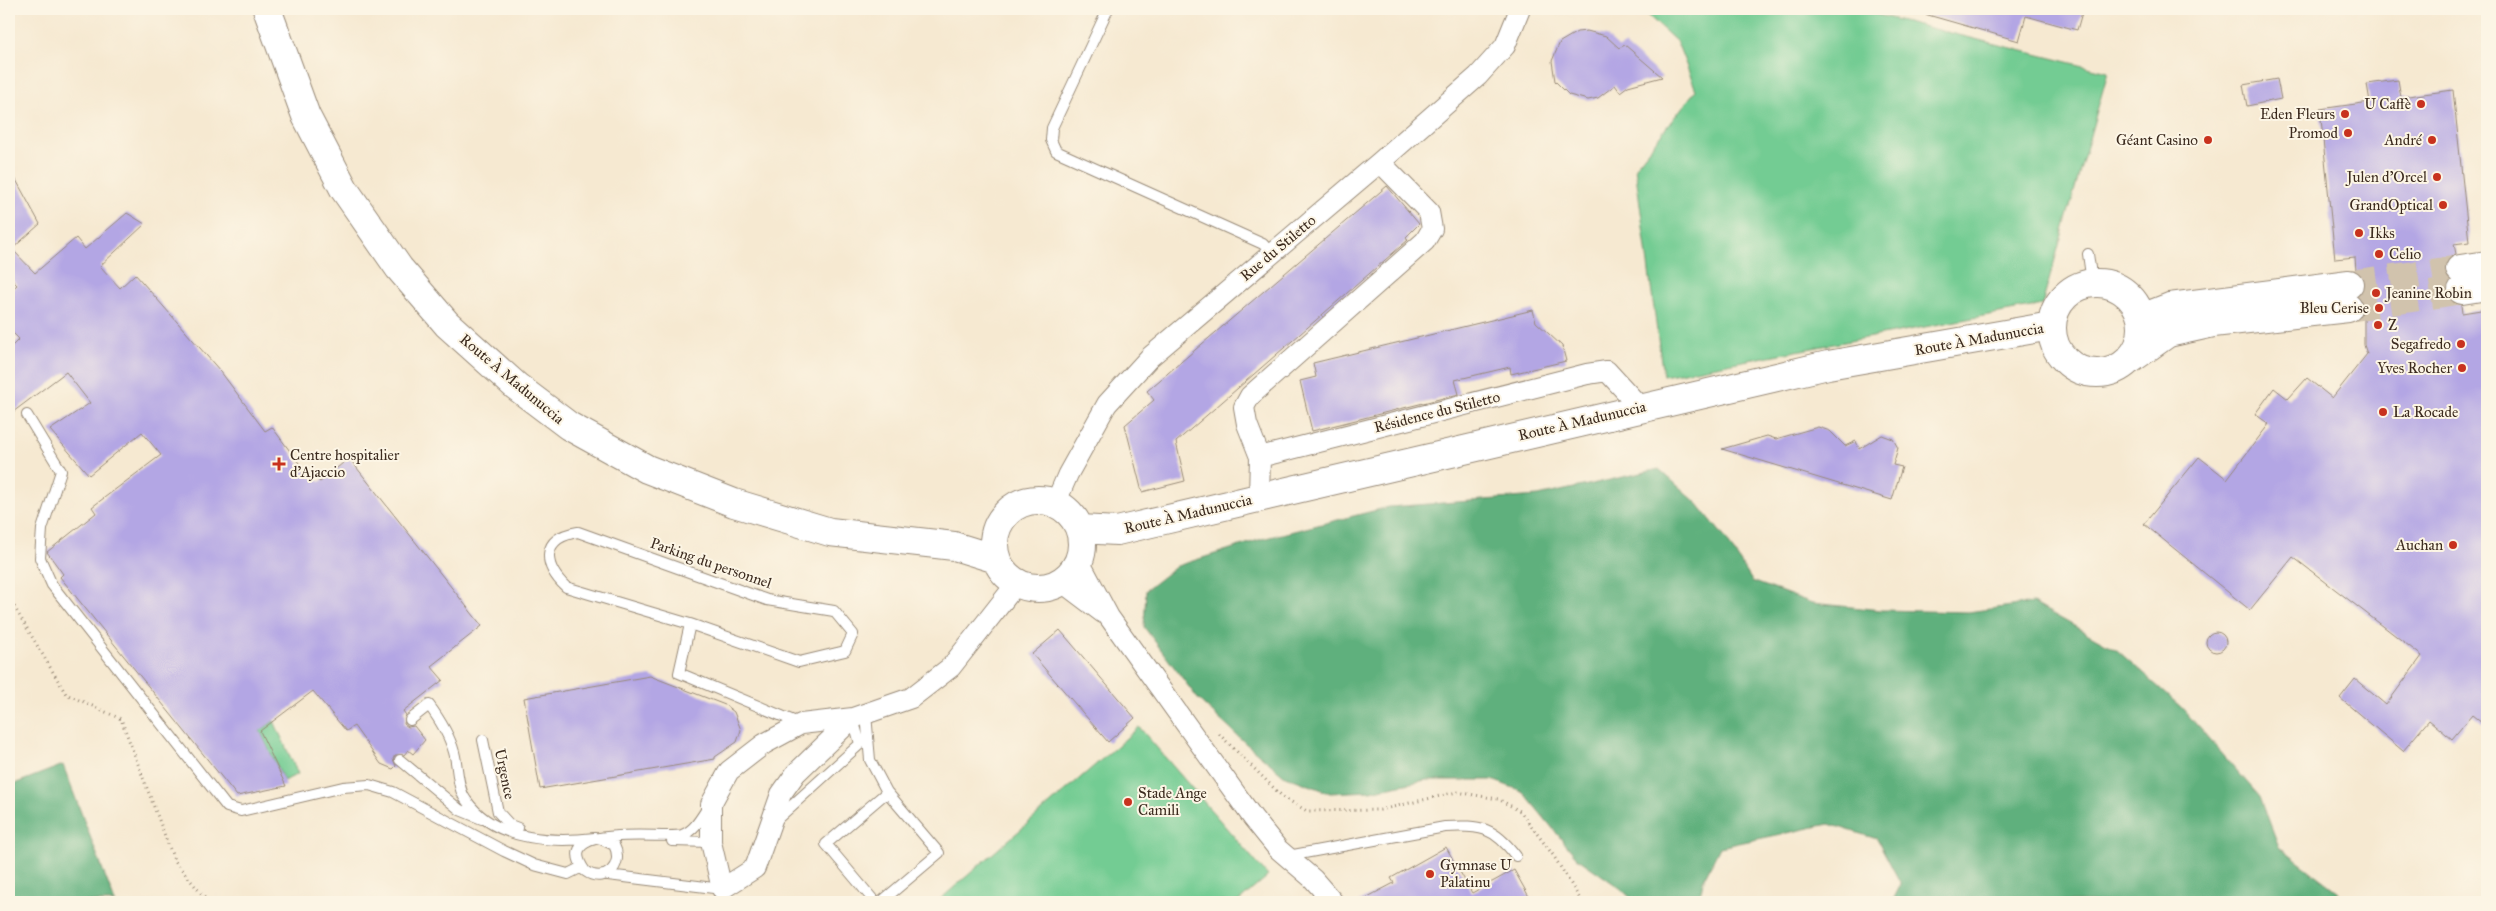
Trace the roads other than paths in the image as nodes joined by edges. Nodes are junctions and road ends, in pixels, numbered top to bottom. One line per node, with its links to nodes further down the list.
1 (267, 9): 19 (main road, Route À Madunuccia)
2 (1108, 9): 5 (lane)
3 (1520, 9): 4 (street, Rue du Stiletto)
4 (1380, 162): 5 (street, Rue du Stiletto); 15 (street)
5 (1272, 254): 17 (street, Rue du Stiletto)
6 (2088, 254): 8 (lane)
7 (2487, 266): 9 (main road)
8 (2092, 282): 10 (main road); 11 (main road)
9 (2470, 282)
10 (2142, 318): 12 (main road); 12 (main road)
11 (2050, 326): 12 (main road); 13 (main road, Route À Madunuccia)
12 (2131, 359)
13 (1640, 407): 15 (street, Résidence du Stiletto); 16 (main road, Route À Madunuccia)
14 (27, 415): 38 (lane)
15 (1260, 457): 16 (street)
16 (1258, 498): 20 (main road, Route À Madunuccia)
17 (1055, 504): 18 (main road); 20 (main road)
18 (996, 532): 19 (main road); 21 (main road)
19 (954, 546): 21 (main road)
20 (1076, 556): 22 (main road); 36 (street)
21 (996, 559): 22 (main road)
22 (1016, 583): 24 (street)
23 (690, 624): 23 (lane, Parking du personnel); 26 (lane)
24 (859, 716): 26 (street); 29 (lane); 40 (street)
25 (410, 720): 31 (lane)
26 (801, 724): 30 (street)
27 (482, 740): 33 (lane, Urgence)
28 (400, 760): 31 (lane)
29 (887, 792): 41 (lane); 42 (lane)
30 (716, 793): 32 (lane); 34 (street)
31 (486, 821): 33 (lane)
32 (600, 838): 33 (lane); 34 (lane); 35 (lane); 39 (lane)
33 (556, 840): 35 (lane, Urgence)
34 (711, 842): 40 (street)
35 (582, 848): 38 (lane)
36 (1287, 856): 37 (lane); 43 (street)
37 (1516, 856)
38 (582, 867): 39 (lane)
39 (608, 874): 40 (lane)
40 (724, 896)
41 (875, 902)
42 (881, 902)
43 (1333, 902)

